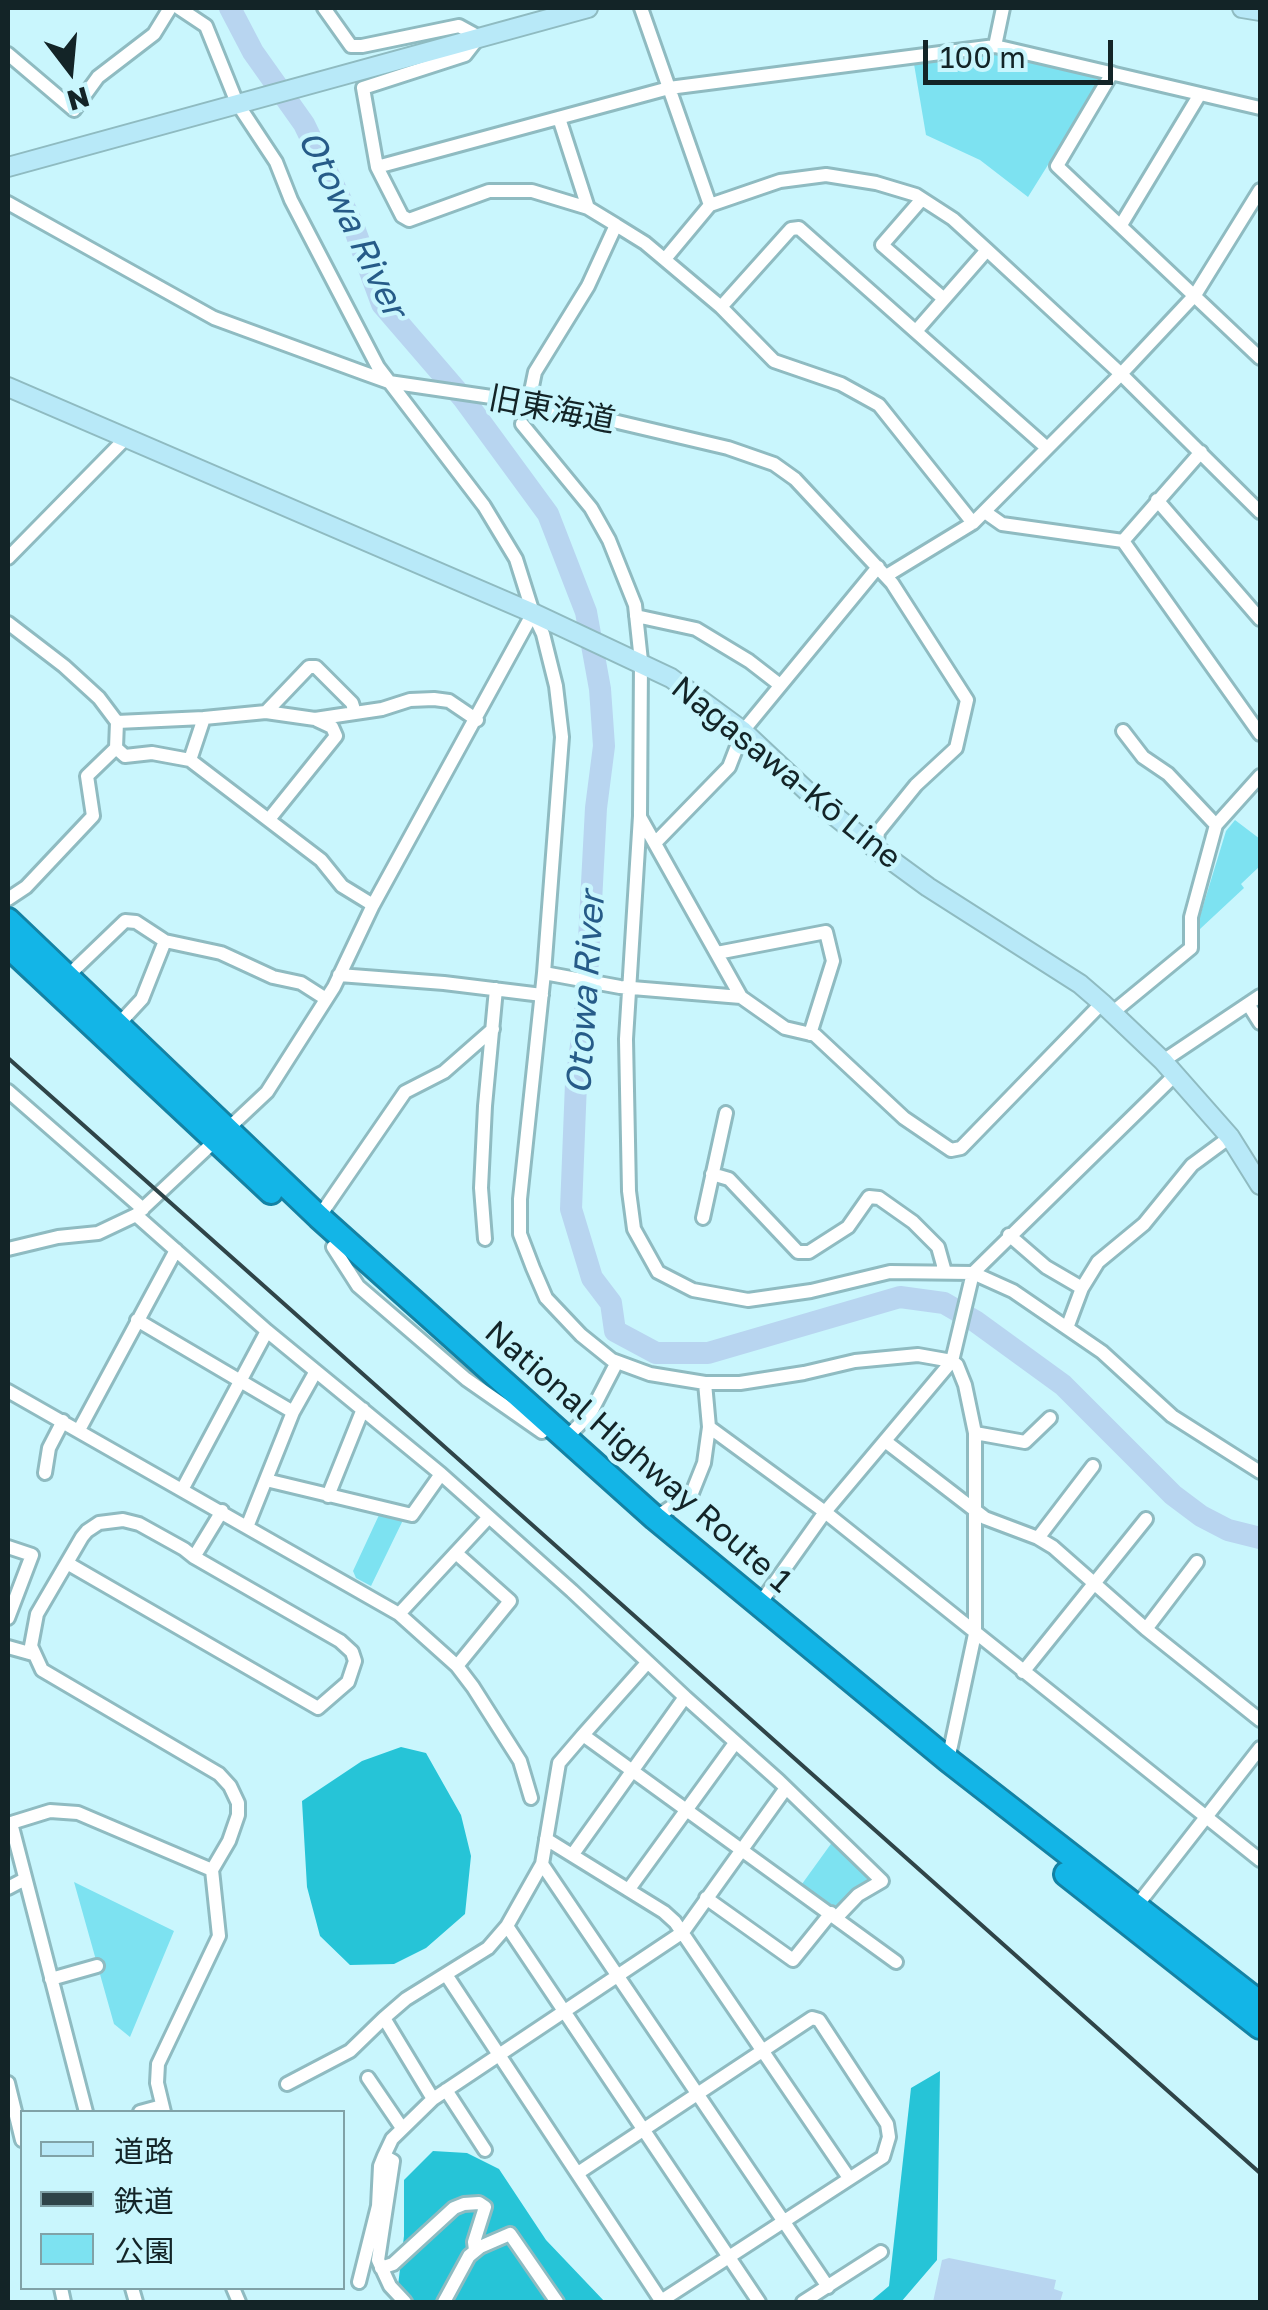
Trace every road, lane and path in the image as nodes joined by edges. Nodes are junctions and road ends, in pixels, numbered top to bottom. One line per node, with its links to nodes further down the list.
1 (170, 8): 11 (street)
2 (179, 8): 15 (street)
3 (324, 8): 9 (street)
4 (588, 8): 9 (main road)
5 (641, 8): 13 (street)
6 (1003, 8): 10 (street)
7 (1242, 8): 8 (main road)
8 (1260, 12)
9 (478, 37): 15 (main road); 19 (street)
10 (995, 46): 12 (street); 13 (street)
11 (8, 54)
12 (1112, 73): 14 (street); 26 (street)
13 (669, 88): 17 (street); 23 (street)
14 (1200, 94): 16 (street); 26 (street)
15 (241, 102): 18 (main road); 35 (street)
16 (1260, 108)
17 (559, 118): 19 (street); 24 (street)
18 (8, 167)
19 (378, 167): 24 (street)
20 (1260, 190): 29 (street)
21 (922, 199): 23 (street); 27 (street); 30 (street)
22 (8, 203): 35 (street, 旧東海道)
23 (710, 205): 28 (street)
24 (588, 208): 25 (street)
25 (616, 225): 28 (street); 37 (street)
26 (1121, 225): 29 (street)
27 (987, 250): 30 (street); 34 (street)
28 (665, 258): 31 (street)
29 (1194, 295): 33 (street); 34 (street)
30 (944, 299): 32 (street)
31 (722, 307): 32 (street); 45 (street)
32 (917, 330): 40 (street)
33 (1260, 358)
34 (1121, 374): 40 (street); 41 (street)
35 (395, 383): 37 (street, 旧東海道); 49 (street)
36 (8, 387): 39 (main road, Nagasawa-Kō Line)
37 (528, 406): 48 (street, 旧東海道)
38 (522, 424): 50 (street)
39 (126, 438): 47 (street); 49 (main road, Nagasawa-Kō Line)
40 (1047, 448): 43 (street)
41 (1201, 452): 42 (street); 44 (street)
42 (1157, 500): 46 (street); 51 (street)
43 (985, 512): 45 (street); 46 (street)
44 (1260, 512)
45 (974, 523): 48 (street)
46 (1122, 541): 63 (street)
47 (8, 558)
48 (882, 571): 54 (street); 71 (street, 旧東海道)
49 (538, 616): 53 (main road, Nagasawa-Kō Line); 59 (street); 79 (street)
50 (636, 616): 53 (street); 54 (street)
51 (1260, 619)
52 (8, 624): 60 (street)
53 (638, 660): 61 (main road, Nagasawa-Kō Line); 67 (street)
54 (780, 685): 61 (street)
55 (266, 712): 56 (street); 57 (street); 58 (street)
56 (356, 714): 58 (street); 59 (street)
57 (204, 718): 60 (street); 65 (street)
58 (315, 719): 68 (street)
59 (476, 720): 73 (street)
60 (117, 722): 64 (street)
61 (743, 730): 70 (street); 71 (main road, Nagasawa-Kō Line)
62 (1124, 731): 69 (street)
63 (1260, 734)
64 (116, 748): 65 (street); 72 (street)
65 (190, 760): 68 (street)
66 (1260, 776): 69 (street)
67 (640, 816): 70 (street); 81 (street)
68 (270, 818): 73 (street)
69 (1216, 825): 88 (street)
70 (655, 842): 77 (street)
71 (876, 850): 88 (main road, Nagasawa-Kō Line)
72 (8, 899)
73 (373, 906): 80 (street)
74 (8, 920): 90 (highway, National Highway Route 1)
75 (165, 941): 78 (street); 86 (street); 90 (street)
76 (8, 946): 96 (highway, National Highway Route 1)
77 (717, 953): 85 (street); 92 (street)
78 (76, 968)
79 (547, 974): 81 (street); 83 (street)
80 (340, 975): 82 (street); 86 (street)
81 (625, 987): 85 (street); 107 (street)
82 (496, 989): 83 (street); 91 (street)
83 (542, 995): 114 (street)
84 (1260, 996): 87 (street)
85 (741, 997): 92 (street)
86 (326, 999): 96 (street)
87 (1248, 1004): 89 (street); 93 (street)
88 (1107, 1008): 92 (street); 93 (main road, Nagasawa-Kō Line)
89 (1260, 1023)
90 (117, 1026): 96 (highway, National Highway Route 1)
91 (492, 1030): 101 (street); 104 (street)
92 (810, 1034)
93 (1169, 1068): 97 (main road, Nagasawa-Kō Line); 103 (street)
94 (11, 1101): 100 (street)
95 (726, 1113): 98 (street)
96 (221, 1136): 100 (street); 101 (highway, National Highway Route 1); 194 (highway, National Highway Route 1)
97 (1230, 1137): 99 (main road, Nagasawa-Kō Line); 109 (street)
98 (712, 1174): 102 (street); 107 (street)
99 (1260, 1185)
100 (139, 1212): 105 (street); 106 (street)
101 (318, 1217): 126 (highway, National Highway Route 1)
102 (703, 1218)
103 (1008, 1235): 108 (street); 109 (street)
104 (485, 1239)
105 (8, 1249)
106 (176, 1250): 110 (street); 112 (street)
107 (946, 1272): 108 (street)
108 (972, 1277): 111 (street); 113 (street)
109 (1082, 1288): 111 (street)
110 (138, 1320): 116 (street); 124 (street)
111 (1066, 1328): 129 (street)
112 (267, 1331): 115 (street); 116 (street)
113 (953, 1358): 117 (street); 125 (street); 127 (street)
114 (617, 1362): 117 (street); 126 (street)
115 (316, 1371): 119 (street); 120 (street)
116 (239, 1380): 120 (street); 133 (street)
117 (705, 1383): 123 (street)
118 (8, 1391): 122 (street)
119 (363, 1408): 131 (street); 134 (street)
120 (293, 1412): 132 (street)
121 (1050, 1418): 125 (street)
122 (63, 1422): 124 (street); 130 (street)
123 (709, 1427): 137 (street); 139 (street)
124 (79, 1430): 133 (street)
125 (975, 1433): 136 (street)
126 (566, 1438): 139 (highway, National Highway Route 1)
127 (885, 1442): 136 (street); 137 (street)
128 (1094, 1466): 142 (street)
129 (1260, 1472)
130 (45, 1473)
131 (441, 1474): 134 (street); 138 (street)
132 (266, 1480): 134 (street); 141 (street)
133 (184, 1488): 135 (street)
134 (328, 1496)
135 (222, 1510): 141 (street); 145 (street)
136 (975, 1510): 142 (street); 154 (street)
137 (826, 1512): 150 (street); 154 (street)
138 (489, 1517): 144 (street); 157 (street)
139 (655, 1518): 150 (highway, National Highway Route 1)
140 (1146, 1519): 148 (street)
141 (247, 1527): 151 (street)
142 (1038, 1538): 148 (street)
143 (8, 1547): 149 (street)
144 (456, 1553): 151 (street); 158 (street)
145 (194, 1557): 147 (street); 147 (street)
146 (1197, 1562): 153 (street)
147 (67, 1564): 156 (street)
148 (1094, 1585): 153 (street); 159 (street)
149 (13, 1594): 152 (street)
150 (759, 1606): 165 (highway, National Highway Route 1)
151 (400, 1614): 158 (street)
152 (8, 1618)
153 (1146, 1629): 161 (street)
154 (975, 1634): 159 (street); 165 (street)
155 (8, 1647): 156 (street)
156 (33, 1654): 177 (street)
157 (647, 1663): 160 (street); 162 (street)
158 (457, 1666): 168 (street)
159 (1023, 1672): 170 (street)
160 (685, 1697): 163 (street); 166 (street)
161 (1260, 1720)
162 (583, 1735): 166 (street); 172 (street)
163 (735, 1743): 167 (street); 169 (street)
164 (1260, 1748): 170 (street)
165 (948, 1760): 182 (highway, National Highway Route 1)
166 (634, 1772): 169 (street); 174 (street)
167 (786, 1788): 173 (street); 183 (street)
168 (531, 1798)
169 (686, 1810): 173 (street); 180 (street)
170 (1206, 1818): 175 (street); 182 (street)
171 (9, 1824): 177 (street); 178 (street)
172 (546, 1839): 174 (street); 176 (street)
173 (740, 1849): 181 (street); 183 (street)
174 (574, 1854): 180 (street)
175 (1260, 1860)
176 (542, 1864): 184 (street); 188 (street)
177 (212, 1870): 204 (street)
178 (25, 1879): 179 (street); 190 (street)
179 (8, 1888)
180 (629, 1889): 185 (street)
181 (706, 1898): 183 (street); 185 (street)
182 (1135, 1908): 191 (highway, National Highway Route 1)
183 (834, 1915): 186 (street)
184 (507, 1926): 189 (street); 192 (street)
185 (682, 1932): 188 (street); 195 (street)
186 (896, 1962)
187 (97, 1966): 190 (street)
188 (618, 1974): 192 (street); 201 (street)
189 (447, 1976): 193 (street); 196 (street)
190 (52, 1979): 203 (street)
191 (1260, 2003)
192 (563, 2010): 196 (street); 206 (street)
193 (384, 2018): 199 (street); 202 (street)
194 (1260, 2027)
195 (762, 2052): 201 (street); 211 (street); 211 (street)
196 (499, 2053): 200 (street); 210 (street)
197 (368, 2078): 205 (street)
198 (8, 2083): 207 (street)
199 (287, 2084)
200 (446, 2090): 202 (street); 208 (street)
201 (697, 2093): 206 (street); 212 (street)
202 (433, 2100): 205 (street)
203 (85, 2110)
204 (163, 2110)
205 (402, 2128): 209 (street)
206 (643, 2128): 210 (street); 215 (street)
207 (20, 2134)
208 (485, 2150)
209 (384, 2156): 216 (street); 217 (street)
210 (578, 2172): 222 (street)
211 (850, 2178): 212 (street)
212 (782, 2221): 215 (street); 218 (street)
213 (476, 2250): 216 (street); 220 (street); 221 (street)
214 (881, 2252): 218 (street)
215 (730, 2258): 222 (street); 223 (street)
216 (381, 2268): 219 (street)
217 (360, 2282)
218 (828, 2287): 224 (street)
219 (405, 2302)
220 (444, 2302)
221 (557, 2302)
222 (662, 2302)
223 (759, 2302)
224 (803, 2302)

